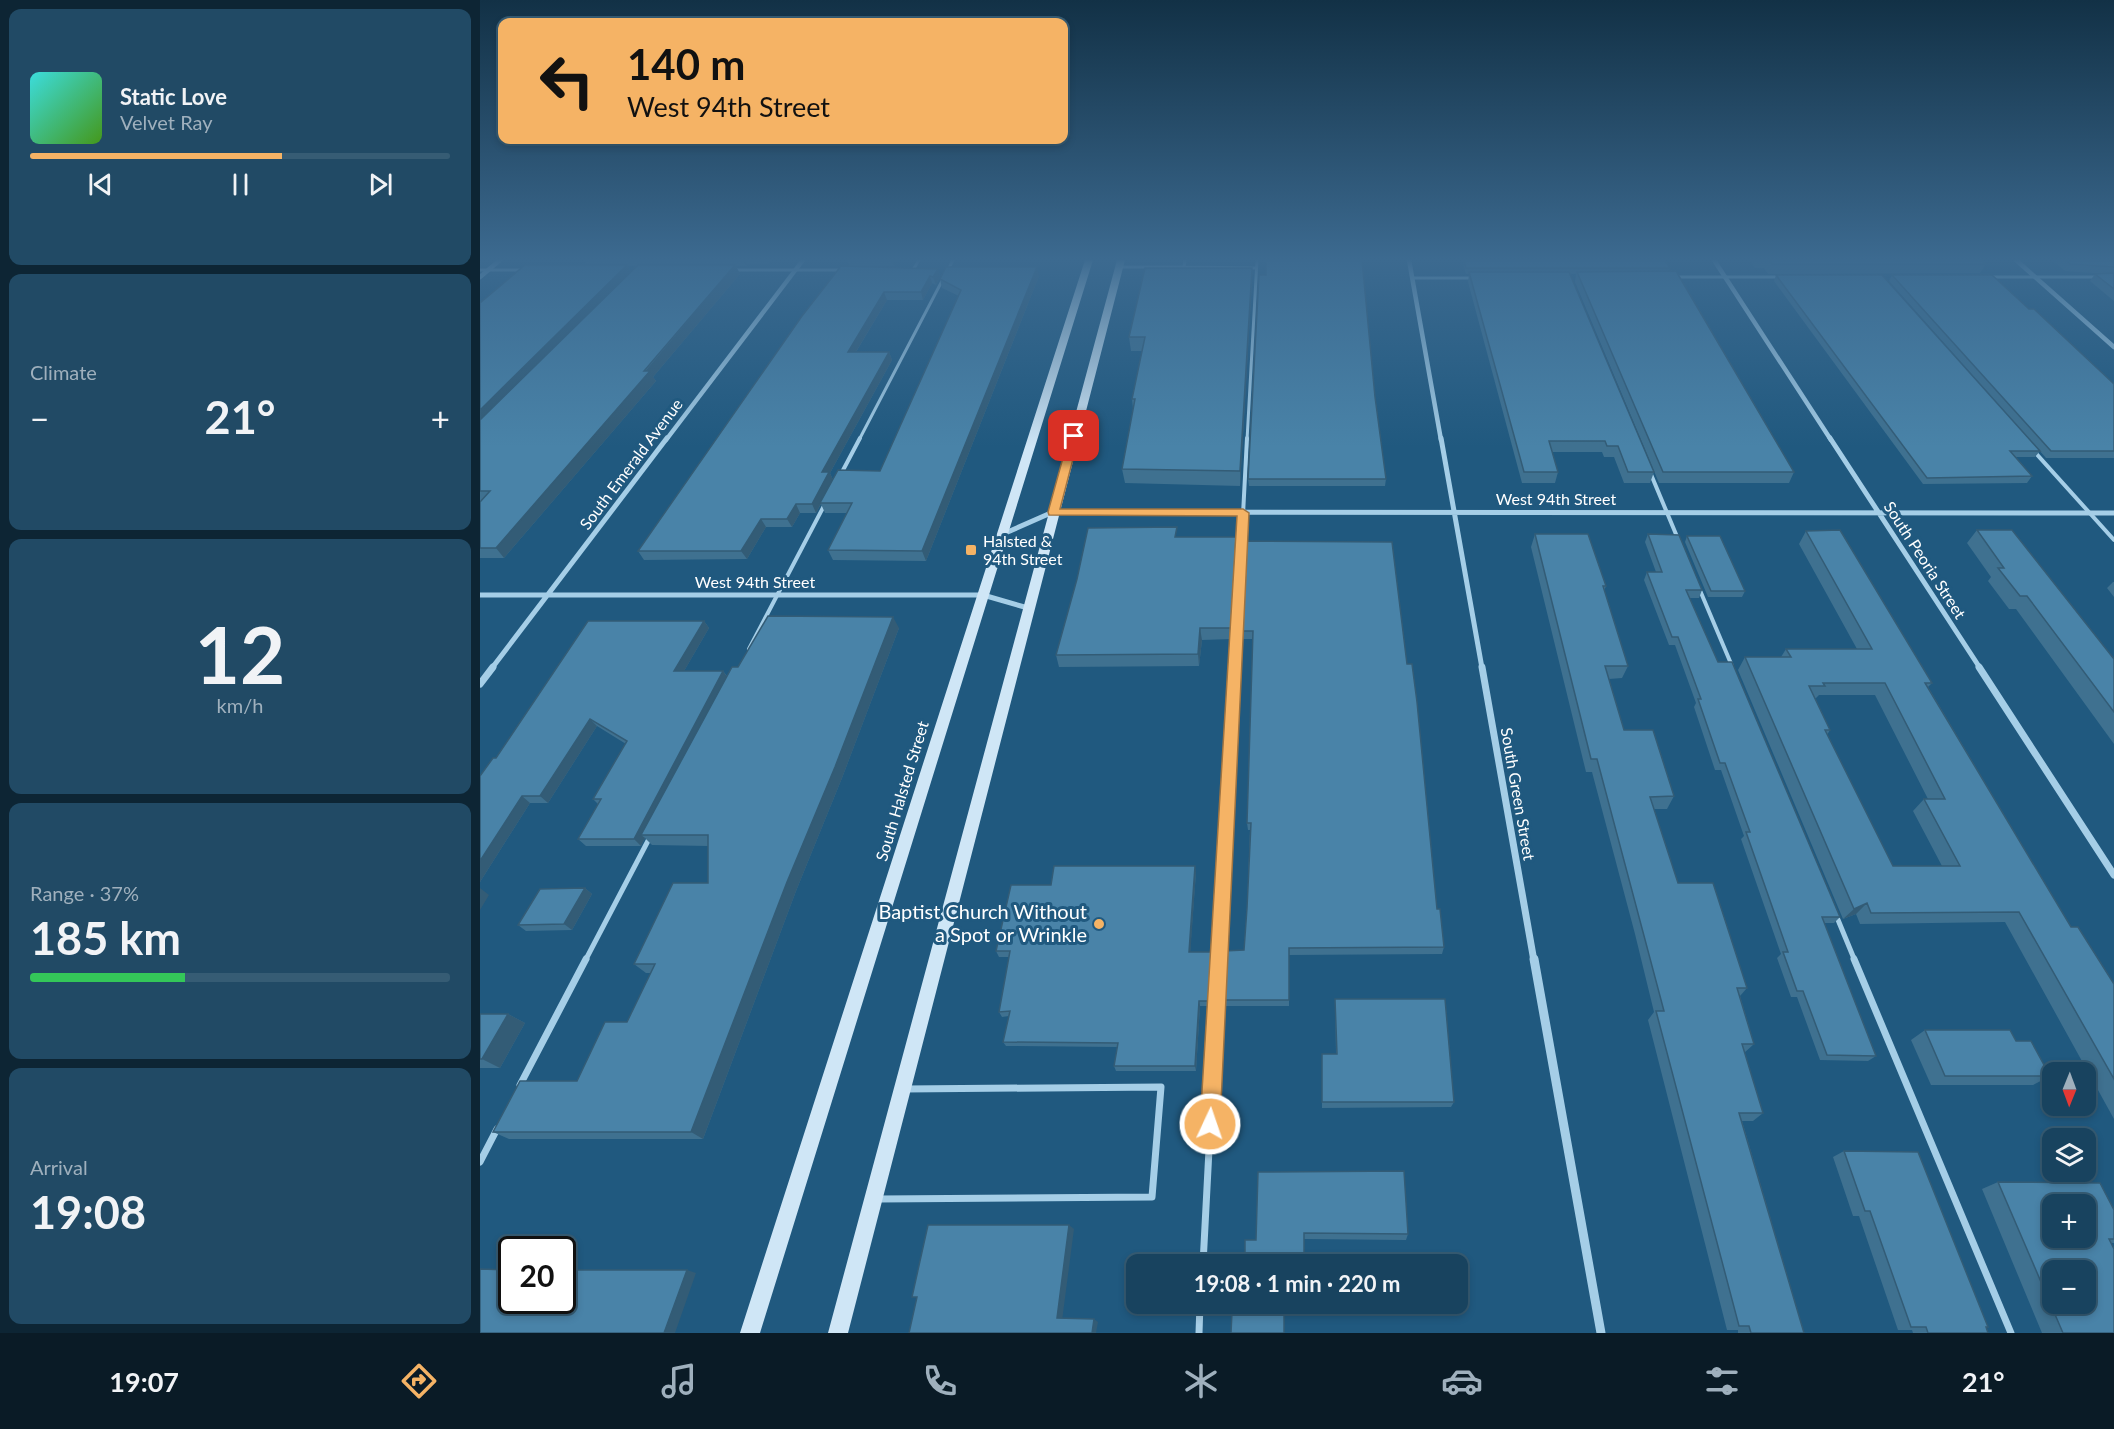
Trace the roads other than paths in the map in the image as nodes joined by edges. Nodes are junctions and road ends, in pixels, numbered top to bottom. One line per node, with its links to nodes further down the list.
1 (756, 322): 26 (street, South Emerald Avenue)
2 (921, 322): 12 (lane)
3 (1069, 322): 21 (main road, South Halsted Street)
4 (1104, 322): 14 (main road)
5 (1253, 322): 15 (lane)
6 (1420, 322): 16 (street, South Green Street)
7 (1754, 322): 18 (street, South Peoria Street)
8 (2086, 322): 9 (street)
9 (2114, 347)
10 (2030, 446): 19 (lane)
11 (1647, 465): 17 (lane)
12 (840, 476)
13 (829, 496): 27 (lane)
14 (1053, 512): 15 (street, West 94th Street); 21 (street, West 94th Street); 29 (main road)
15 (1243, 513): 16 (street, West 94th Street); 41 (lane)
16 (1454, 513): 17 (street, West 94th Street); 46 (street, South Green Street)
17 (1667, 513): 18 (street, West 94th Street); 23 (lane)
18 (1878, 513): 19 (street, West 94th Street); 34 (street, South Peoria Street)
19 (2090, 513): 20 (street, West 94th Street); 22 (lane)
20 (2114, 513)
21 (1002, 534): 28 (main road, South Halsted Street)
22 (2114, 540)
23 (1680, 544)
24 (1694, 577): 31 (lane)
25 (480, 595): 26 (street, West 94th Street)
26 (548, 595): 27 (street, West 94th Street); 32 (street, South Emerald Avenue)
27 (777, 595): 28 (street, West 94th Street); 30 (lane)
28 (983, 595): 29 (street, West 94th Street); 43 (main road, South Halsted Street)
29 (1028, 608): 37 (main road)
30 (745, 656)
31 (1735, 675)
32 (480, 684)
33 (651, 835): 36 (lane)
34 (2114, 875)
35 (1832, 906): 47 (lane)
36 (519, 1088)
37 (902, 1089): 40 (main road); 40 (lane)
38 (502, 1119): 39 (lane)
39 (480, 1162)
40 (873, 1199): 44 (main road)
41 (1204, 1254)
42 (1200, 1314): 45 (lane)
43 (750, 1333)
44 (838, 1333)
45 (1199, 1333)
46 (1601, 1333)
47 (2011, 1333)

